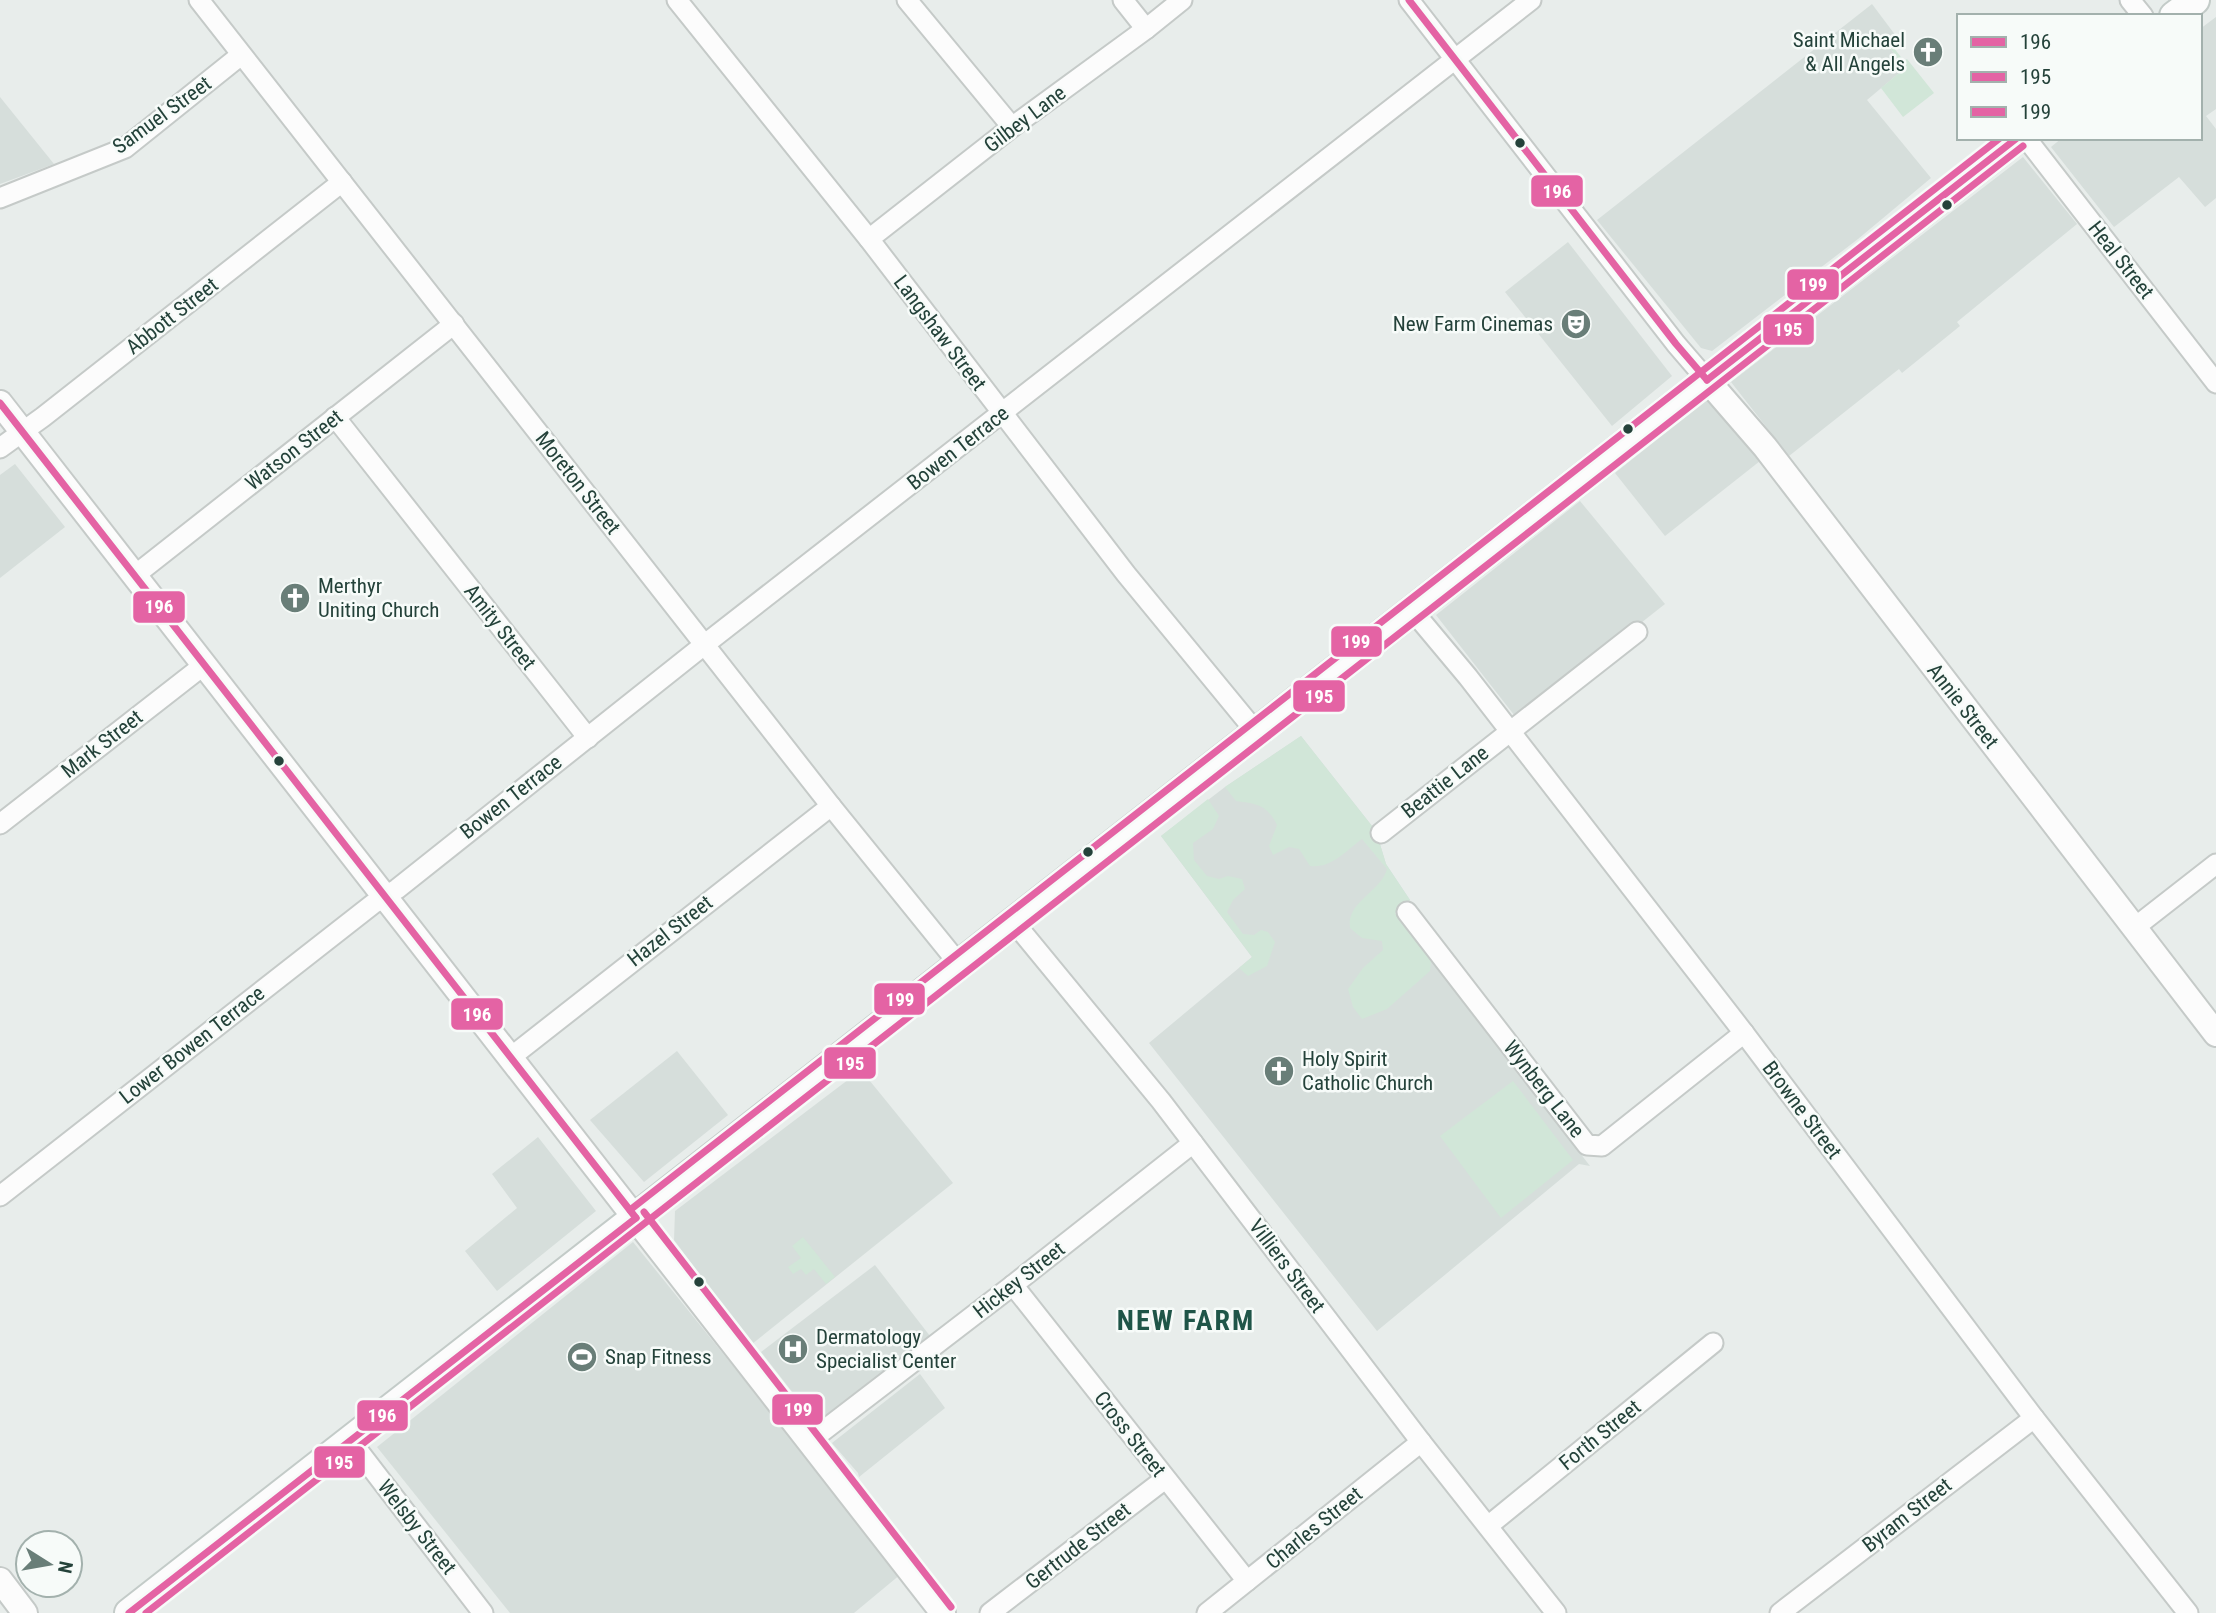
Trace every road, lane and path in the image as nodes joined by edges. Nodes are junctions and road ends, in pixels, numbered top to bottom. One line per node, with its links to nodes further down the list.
1 (199, 0): 13 (street, Moreton Street)
2 (677, 0): 20 (street, Langshaw Street)
3 (907, 0): 15 (street)
4 (1123, 0): 12 (street)
5 (1182, 0): 12 (street, Gilbey Lane)
6 (1409, 0): 14 (street)
7 (1531, 0): 14 (street, Bowen Terrace)
8 (2130, 0): 10 (street)
9 (2194, 0): 11 (main road)
10 (2141, 14)
11 (2176, 14)
12 (1146, 29): 15 (street, Gilbey Lane)
13 (241, 55): 18 (street, Moreton Street); 19 (street, Samuel Street)
14 (1455, 59): 22 (street); 25 (street, Bowen Terrace)
15 (1012, 127): 20 (street, Gilbey Lane)
16 (2014, 140): 22 (main road)
17 (2028, 140): 23 (street, Heal Street)
18 (342, 182): 21 (street, Moreton Street); 27 (street, Abbott Street)
19 (0, 198)
20 (869, 239): 25 (street, Langshaw Street)
21 (454, 324): 26 (street, Watson Street); 32 (street, Moreton Street)
22 (1707, 380): 30 (main road); 44 (street, Annie Street)
23 (2216, 383)
24 (0, 403): 27 (street)
25 (1002, 414): 32 (street, Bowen Terrace); 34 (street, Langshaw Street)
26 (335, 417): 29 (street, Watson Street); 36 (street, Amity Street)
27 (23, 432): 28 (street, Abbott Street); 29 (street)
28 (0, 448)
29 (134, 576): 33 (street)
30 (1412, 610): 34 (main road); 35 (street, Browne Street)
31 (1637, 632): 35 (street, Beattie Lane)
32 (705, 645): 36 (street, Bowen Terrace); 37 (street, Moreton Street)
33 (204, 664): 38 (street, Mark Street); 41 (street)
34 (1256, 732): 43 (main road)
35 (1510, 732): 39 (street, Beattie Lane); 46 (street, Browne Street)
36 (588, 737): 41 (street, Bowen Terrace)
37 (831, 806): 45 (street, Moreton Street); 48 (street, Hazel Street)
38 (0, 824)
39 (1381, 833)
40 (2216, 864): 44 (street)
41 (385, 896): 48 (street); 50 (street, Lower Bowen Terrace)
42 (1407, 912): 46 (street, Wynberg Lane)
43 (1013, 921): 45 (main road); 49 (street, Villiers Street)
44 (2134, 928): 47 (street, Annie Street)
45 (959, 964): 51 (main road)
46 (1744, 1033): 54 (street, Browne Street)
47 (2216, 1034)
48 (511, 1057): 51 (street)
49 (1193, 1143): 52 (street, Hickey Street); 57 (street, Villiers Street)
50 (0, 1196)
51 (636, 1218): 55 (main road); 56 (street)
52 (1013, 1285): 56 (street, Hickey Street); 58 (street, Cross Street)
53 (1713, 1343): 59 (street, Forth Street)
54 (2034, 1418): 69 (street, Byram Street); 70 (street, Browne Street)
55 (350, 1440): 63 (main road); 64 (street, Welsby Street)
56 (810, 1441): 65 (street)
57 (1421, 1442): 59 (street, Villiers Street); 61 (street, Charles Street)
58 (1165, 1479): 61 (street, Cross Street); 66 (street, Gertrude Street)
59 (1488, 1527): 68 (street, Villiers Street)
60 (0, 1580): 62 (street)
61 (1247, 1581): 67 (street, Charles Street)
62 (26, 1613)
63 (130, 1613)
64 (484, 1613)
65 (943, 1613)
66 (990, 1613)
67 (1207, 1613)
68 (1556, 1613)
69 (1780, 1613)
70 (2188, 1613)

